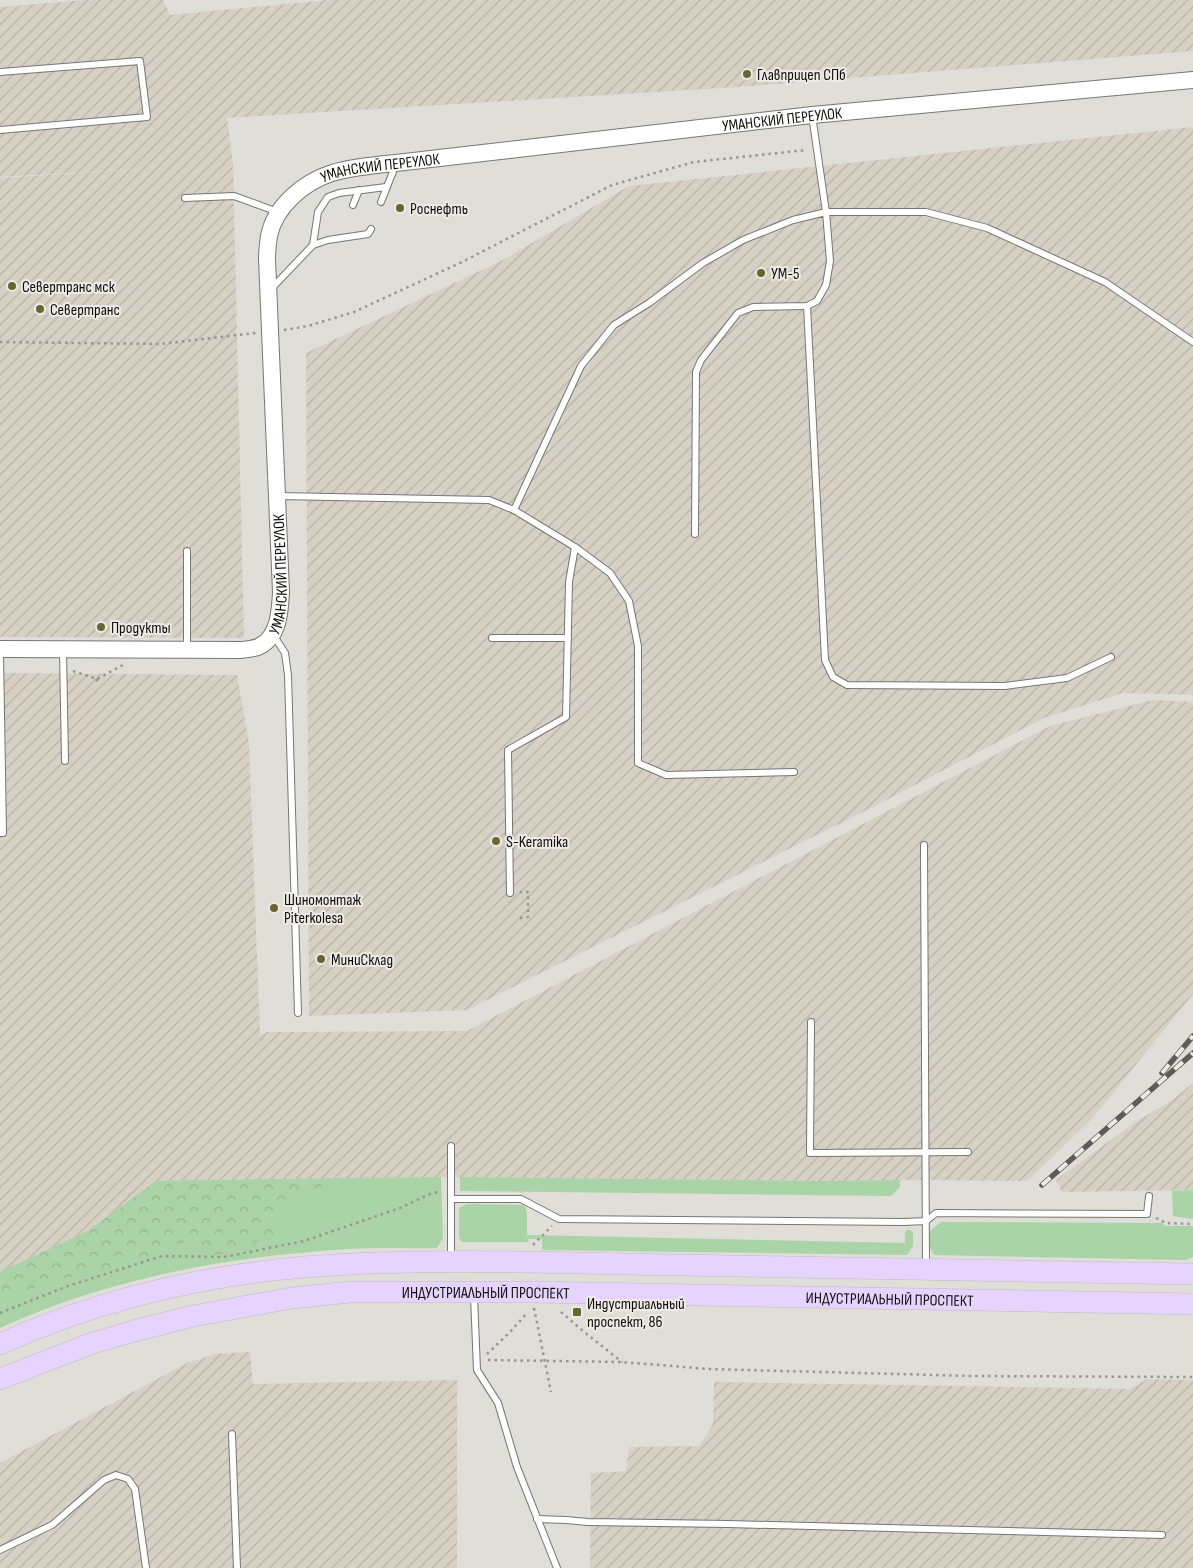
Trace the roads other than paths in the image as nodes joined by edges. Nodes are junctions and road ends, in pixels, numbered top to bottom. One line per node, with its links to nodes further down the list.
1 (0, 72): 4 (lane)
2 (1193, 80): 3 (street, УМАНСКИЙ ПЕРЕУЛОК)
3 (812, 115): 5 (street, УМАНСКИЙ ПЕРЕУЛОК); 12 (lane)
4 (0, 130)
5 (396, 162): 6 (lane); 11 (street, УМАНСКИЙ ПЕРЕУЛОК)
6 (386, 187): 7 (lane); 9 (lane)
7 (359, 190): 10 (lane); 14 (lane)
8 (185, 198): 11 (lane)
9 (380, 202)
10 (353, 205)
11 (279, 212): 15 (street, УМАНСКИЙ ПЕРЕУЛОК)
12 (826, 212): 16 (lane); 17 (lane); 19 (lane)
13 (370, 229): 14 (lane)
14 (313, 245): 15 (lane)
15 (268, 291): 18 (street, УМАНСКИЙ ПЕРЕУЛОК)
16 (808, 306): 20 (lane); 30 (lane)
17 (1193, 342)
18 (278, 496): 19 (lane); 23 (street, УМАНСКИЙ ПЕРЕУЛОК)
19 (514, 510): 21 (lane)
20 (696, 534)
21 (575, 547): 25 (lane); 32 (lane)
22 (187, 552): 28 (lane)
23 (273, 635): 28 (street, УМАНСКИЙ ПЕРЕУЛОК); 36 (lane)
24 (492, 638): 25 (lane)
25 (568, 638): 35 (lane)
26 (0, 650): 27 (street, УМАНСКИЙ ПЕРЕУЛОК)
27 (63, 650): 28 (street, УМАНСКИЙ ПЕРЕУЛОК); 31 (lane)
28 (187, 650)
29 (0, 654): 33 (lane)
30 (1111, 657)
31 (65, 761)
32 (794, 772)
33 (0, 832)
34 (924, 845): 40 (lane)
35 (510, 893)
36 (298, 1013)
37 (811, 1022): 40 (lane)
38 (451, 1146): 42 (lane)
39 (968, 1152): 40 (lane)
40 (925, 1153): 43 (lane)
41 (1149, 1196): 43 (lane)
42 (451, 1199): 43 (lane); 44 (lane)
43 (926, 1221): 45 (lane)
44 (451, 1262): 45 (main road, ИНДУСТРИАЛЬНЫЙ ПРОСПЕКТ); 49 (main road, ИНДУСТРИАЛЬНЫЙ ПРОСПЕКТ)
45 (926, 1270): 46 (main road, ИНДУСТРИАЛЬНЫЙ ПРОСПЕКТ)
46 (1193, 1274)
47 (474, 1292): 48 (main road, ИНДУСТРИАЛЬНЫЙ ПРОСПЕКТ); 50 (main road, ИНДУСТРИАЛЬНЫЙ ПРОСПЕКТ); 52 (lane)
48 (1193, 1304)
49 (0, 1344)
50 (0, 1379)
51 (232, 1434): 56 (lane)
52 (537, 1519): 53 (lane); 57 (lane)
53 (1162, 1535)
54 (0, 1550): 55 (lane)
55 (146, 1568)
56 (237, 1568)
57 (557, 1568)

